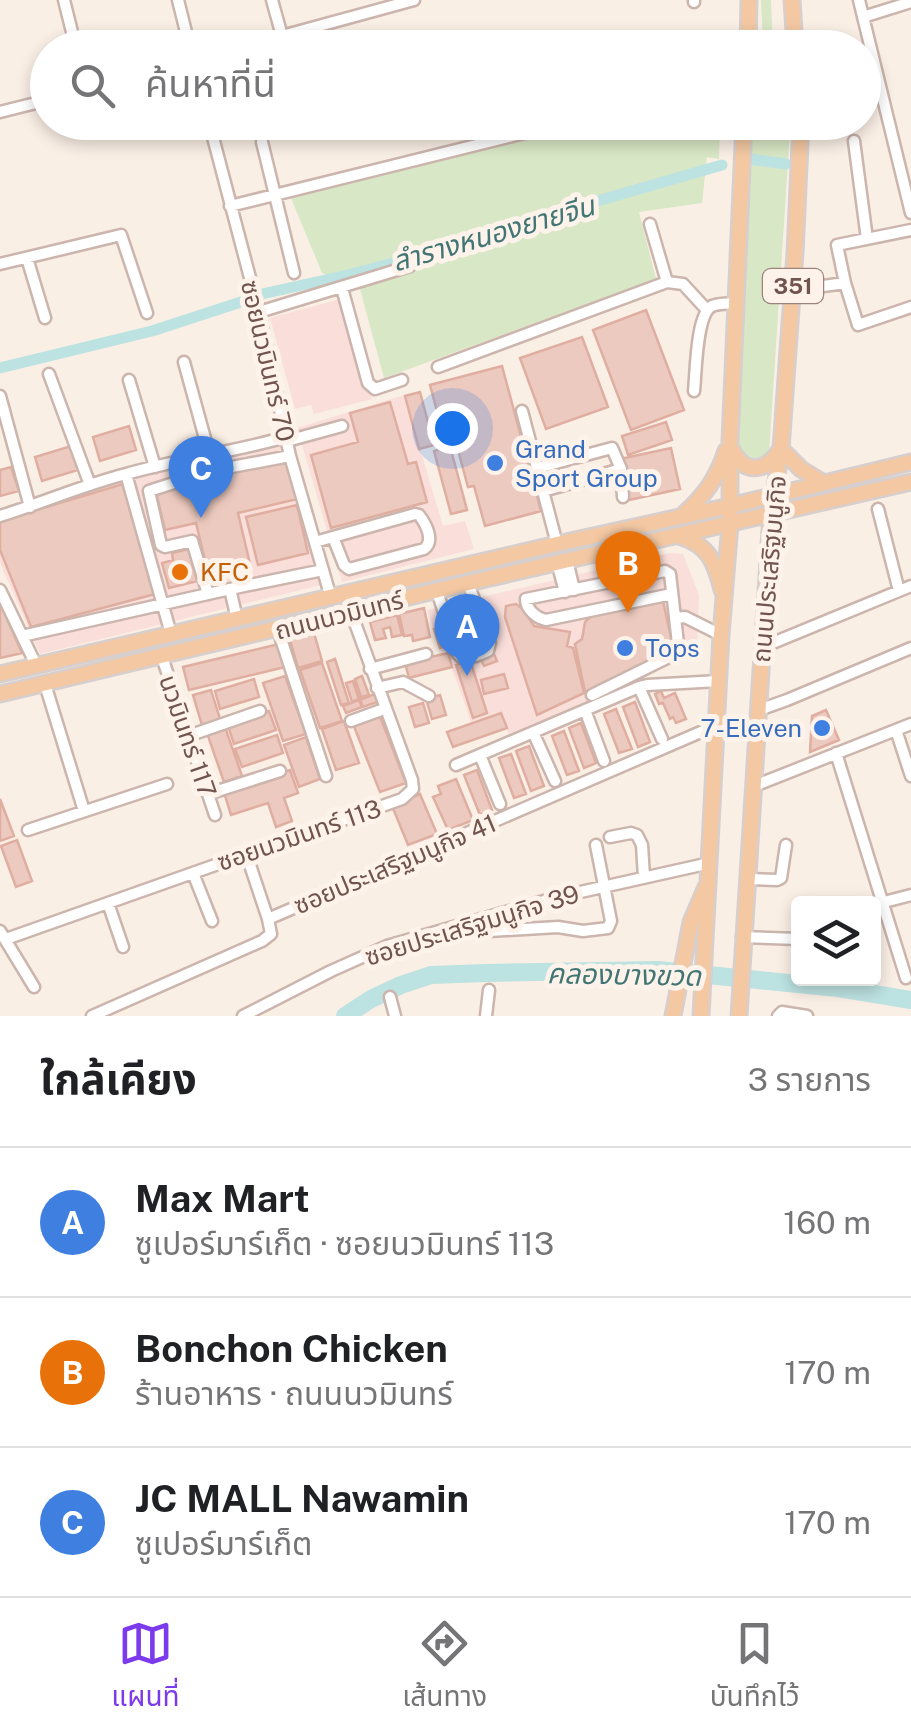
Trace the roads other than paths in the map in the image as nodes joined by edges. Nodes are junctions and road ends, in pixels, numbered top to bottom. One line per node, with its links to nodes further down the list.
1 (64, 0): 12 (street)
2 (178, 0): 13 (street)
3 (272, 0): 14 (street)
4 (364, 0): 10 (street)
5 (414, 0): 10 (street)
6 (749, 0): 16 (main road)
7 (792, 0): 17 (main road)
8 (859, 0): 11 (street)
9 (911, 2): 11 (street)
10 (367, 14): 15 (street)
11 (863, 17): 18 (street)
12 (72, 30)
13 (186, 30)
14 (280, 30)
15 (305, 30)
16 (748, 30)
17 (794, 30)
18 (866, 30)
19 (881, 90): 30 (street)
20 (30, 104): 21 (street)
21 (0, 112)
22 (214, 140): 29 (street, ซอยนวมินทร์ 70)
23 (496, 140): 28 (street)
24 (743, 140): 42 (main road, ถนนประเสริฐมนูกิจ / 351)
25 (800, 140): 40 (main road, ถนนประเสริฐมนูกิจ / 351)
26 (854, 141): 33 (street)
27 (262, 142): 28 (street)
28 (274, 195): 29 (street); 37 (street)
29 (230, 206): 45 (street, ซอยนวมินทร์ 70)
30 (911, 213)
31 (650, 224): 38 (street)
32 (911, 230): 33 (street)
33 (867, 239): 39 (street)
34 (28, 258): 35 (street); 46 (street); 47 (street)
35 (0, 264)
36 (410, 266): 41 (street)
37 (294, 272)
38 (667, 282): 44 (street); 49 (street)
39 (844, 284): 40 (street); 43 (street)
40 (793, 286): 59 (main road, ถนนประเสริฐมนูกิจ / 351)
41 (342, 288): 45 (street); 52 (street)
42 (736, 303): 44 (street); 58 (main road, ถนนประเสริฐมนูกิจ / 351)
43 (911, 307)
44 (706, 310): 53 (street)
45 (259, 312): 57 (street, ซอยนวมินทร์ 70)
46 (146, 313)
47 (44, 318)
48 (184, 362): 60 (street)
49 (438, 367)
50 (49, 374): 69 (street)
51 (129, 380): 63 (street)
52 (402, 380)
53 (694, 392)
54 (0, 396): 74 (street)
55 (522, 411): 64 (street)
56 (342, 426): 57 (street)
57 (286, 439): 60 (street); 61 (street, ซอยนวมินทร์ 70)
58 (730, 440): 59 (main road); 73 (main road, ถนนประเสริฐมนูกิจ / 351); 78 (main road)
59 (781, 449): 67 (main road); 71 (main road, ถนนประเสริฐมนูกิจ / 351)
60 (209, 454): 63 (street)
61 (290, 456): 82 (street, ซอยนวมินทร์ 70); 93 (street)
62 (911, 462): 67 (main road, ถนนนวมินทร์)
63 (155, 467): 66 (street)
64 (537, 468): 65 (street); 70 (street)
65 (621, 469): 70 (street); 72 (street)
66 (126, 474): 69 (street); 97 (street)
67 (822, 482): 71 (main road, ถนนนวมินทร์)
68 (911, 482): 76 (main road, ถนนนวมินทร์)
69 (90, 484): 74 (street)
70 (543, 491): 83 (street)
71 (774, 494): 73 (main road, ถนนนวมินทร์); 76 (main road, ถนนประเสริฐมนูกิจ / 351)
72 (623, 498)
73 (730, 506): 78 (main road, ถนนนวมินทร์); 79 (main road, ถนนประเสริฐมนูกิจ / 351)
74 (30, 507): 77 (street)
75 (878, 509): 92 (street)
76 (771, 514): 79 (main road, ถนนนวมินทร์); 105 (main road, ถนนประเสริฐมนูกิจ / 351)
77 (0, 516)
78 (682, 516): 83 (main road, ถนนนวมินทร์)
79 (730, 524): 80 (main road, ถนนนวมินทร์); 96 (main road, ถนนประเสริฐมนูกิจ / 351)
80 (676, 535): 84 (main road, ถนนนวมินทร์); 96 (main road)
81 (334, 537): 81 (street); 82 (street)
82 (315, 542): 85 (street, ซอยนวมินทร์ 70)
83 (557, 544): 95 (main road, ถนนนวมินทร์)
84 (562, 561): 86 (main road, ถนนนวมินทร์); 91 (street)
85 (323, 570): 88 (street); 95 (street, ซอยนวมินทร์ 70)
86 (468, 583): 90 (main road, ถนนนวมินทร์); 90 (street)
87 (911, 586): 92 (street)
88 (230, 589): 93 (street); 100 (street)
89 (0, 590): 104 (street)
90 (437, 591): 98 (main road, ถนนนวมินทร์)
91 (570, 591): 94 (street); 94 (street)
92 (899, 591): 105 (street)
93 (208, 594): 97 (street)
94 (672, 594): 99 (street)
95 (331, 598): 100 (main road, ถนนนวมินทร์)
96 (724, 600): 103 (main road, ถนนประเสริฐมนูกิจ / 351)
97 (163, 604): 102 (street); 104 (street)
98 (351, 612): 101 (main road, ถนนนวมินทร์); 110 (street, ซอยนวมินทร์ 113)
99 (675, 618): 103 (street); 117 (street)
100 (238, 619): 102 (main road, ถนนนวมินทร์)
101 (278, 630): 108 (main road, ถนนนวมินทร์); 135 (street)
102 (171, 634): 109 (main road, ถนนนวมินทร์)
103 (721, 635): 112 (main road, ถนนประเสริฐมนูกิจ / 351)
104 (22, 636): 109 (street)
105 (763, 647): 121 (main road, ถนนประเสริฐมนูกิจ / 351)
106 (911, 648): 121 (street)
107 (426, 654): 110 (street)
108 (162, 657): 113 (main road, ถนนนวมินทร์); 128 (street, นวมินทร์ 117)
109 (36, 665): 111 (main road, ถนนนวมินทร์)
110 (370, 669): 114 (street, ซอยนวมินทร์ 113)
111 (0, 674)
112 (719, 681): 115 (street); 125 (main road, ถนนประเสริฐมนูกิจ / 351)
113 (45, 684): 116 (main road, ถนนนวมินทร์); 142 (street)
114 (377, 688): 118 (street); 119 (street, ซอยนวมินทร์ 113)
115 (638, 688): 120 (street); 129 (street)
116 (0, 694)
117 (592, 695)
118 (429, 696)
119 (384, 709): 123 (street); 148 (street, ซอยนวมินทร์ 113)
120 (585, 710): 127 (street); 132 (street)
121 (759, 710): 139 (main road, ถนนประเสริฐมนูกิจ / 351)
122 (260, 712): 128 (street)
123 (351, 721)
124 (911, 724): 126 (street)
125 (717, 725): 149 (main road, ถนนประเสริฐมนูกิจ / 351); 159 (street, ซอยประเสริฐมนูกิจ 41)
126 (896, 730): 130 (street); 136 (street)
127 (533, 732): 131 (street); 137 (street)
128 (188, 736): 140 (street, นวมินทร์ 117)
129 (662, 739)
130 (836, 752): 139 (street); 156 (street)
131 (480, 755): 133 (street); 141 (street)
132 (604, 761)
133 (456, 765)
134 (280, 772): 140 (street)
135 (326, 776)
136 (911, 776)
137 (555, 781)
138 (167, 784): 142 (street)
139 (754, 786): 152 (main road, ถนนประเสริฐมนูกิจ / 351)
140 (208, 794): 143 (street, นวมินทร์ 117)
141 (500, 804)
142 (84, 811): 144 (street)
143 (215, 815)
144 (28, 830)
145 (610, 837): 151 (street)
146 (596, 845): 154 (street)
147 (786, 845): 152 (street)
148 (246, 853): 150 (street, ซอยนวมินทร์ 113); 159 (street)
149 (710, 863): 151 (street, ซอยประเสริฐมนูกิจ 39); 153 (main road, ถนนประเสริฐมนูกิจ / 351)
150 (193, 873): 157 (street, ซอยนวมินทร์ 113); 160 (street)
151 (644, 877): 154 (street, ซอยประเสริฐมนูกิจ 39)
152 (747, 880): 165 (main road, ถนนประเสริฐมนูกิจ / 351)
153 (709, 882): 173 (main road, ถนนประเสริฐมนูกิจ / 351); 179 (main road)
154 (605, 886): 158 (street, ซอยประเสริฐมนูกิจ 39); 161 (street)
155 (911, 894): 156 (street)
156 (884, 902): 167 (street)
157 (108, 903): 162 (street, ซอยนวมินทร์ 113); 166 (street)
158 (484, 918): 161 (street); 170 (street, ซอยประเสริฐมนูกิจ 39)
159 (268, 919): 174 (street, ซอยประเสริฐมนูกิจ 41)
160 (212, 920)
161 (489, 930): 164 (street)
162 (3, 935): 168 (street)
163 (791, 940): 165 (street)
164 (492, 944)
165 (742, 944): 172 (main road, ถนนประเสริฐมนูกิจ / 351)
166 (123, 947)
167 (906, 978)
168 (34, 987)
169 (489, 990): 178 (street)
170 (282, 997): 175 (street, ซอยประเสริฐมนูกิจ 39); 176 (street)
171 (390, 997): 177 (street)
172 (739, 1010)
173 (701, 1014)
174 (92, 1016)
175 (243, 1016)
176 (271, 1016)
177 (395, 1016)
178 (486, 1016)
179 (673, 1016)
180 (778, 1016): 181 (street)
181 (807, 1016)

